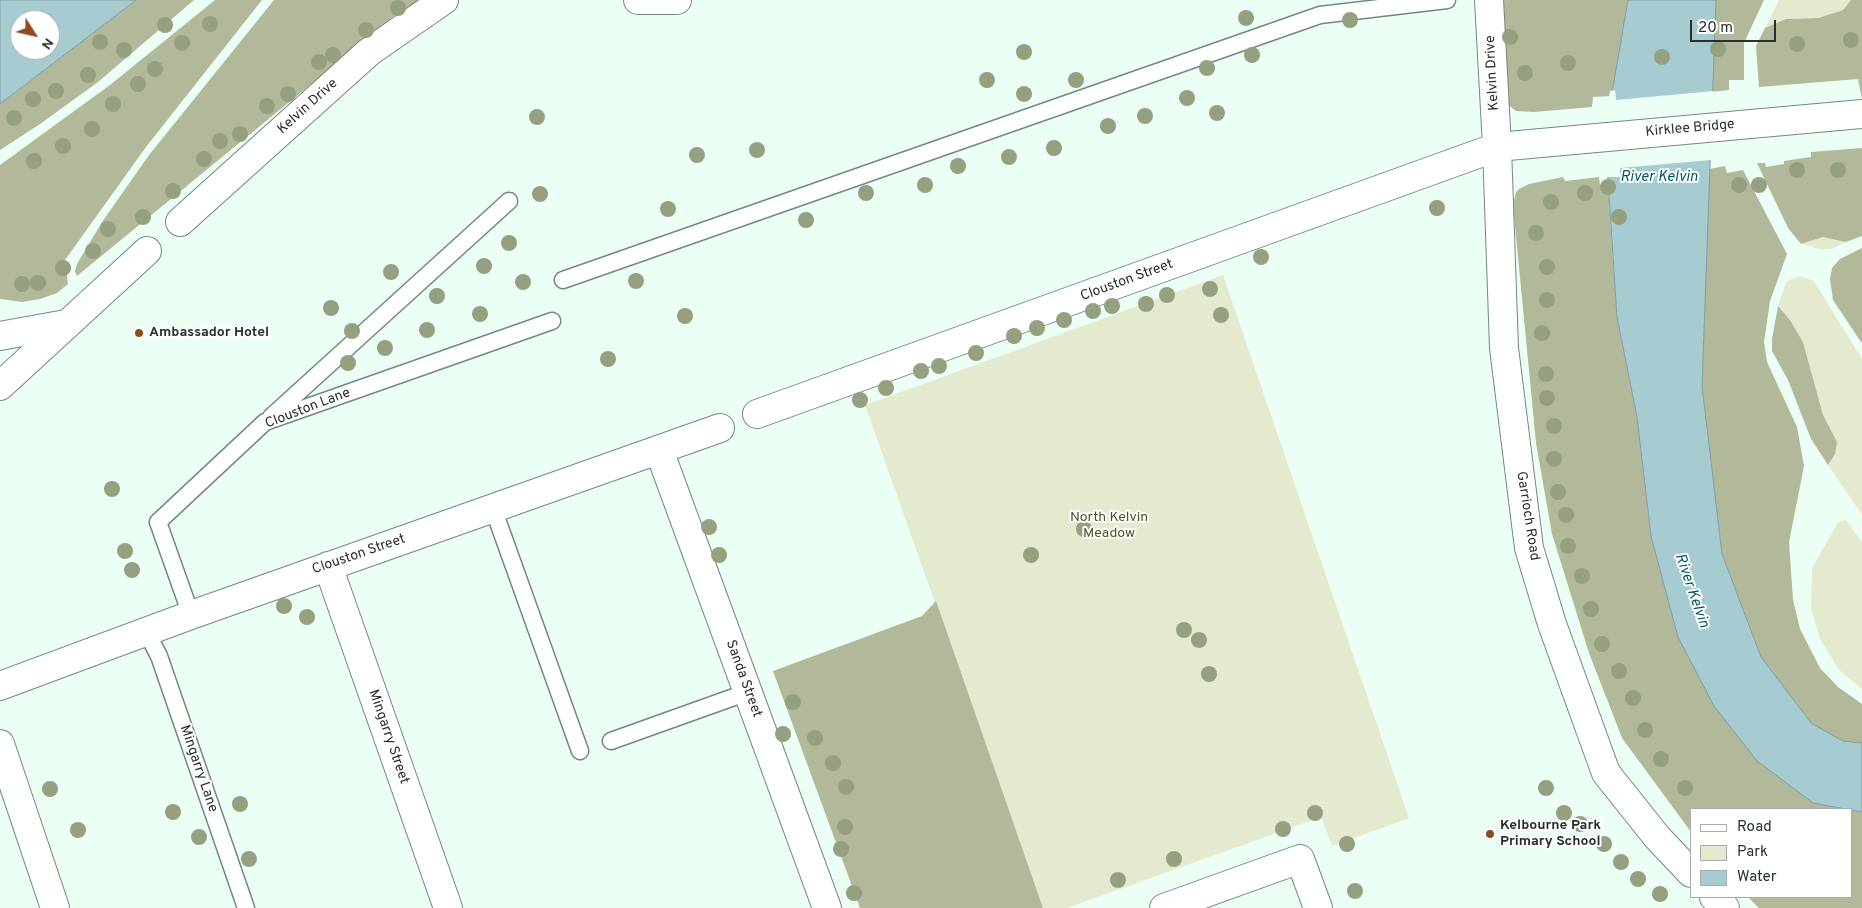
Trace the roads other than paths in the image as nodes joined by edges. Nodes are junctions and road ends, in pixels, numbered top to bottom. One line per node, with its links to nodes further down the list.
1 (444, 0): 9 (street, Kelvin Drive)
2 (638, 0): 3 (street)
3 (677, 0)
4 (1447, 0): 11 (lane)
5 (1489, 0): 7 (street, Kelvin Drive)
6 (1861, 114): 7 (street, Kirklee Bridge)
7 (1508, 146): 16 (street, Clouston Street); 29 (street, Garrioch Road)
8 (509, 201): 17 (lane)
9 (180, 222)
10 (147, 251): 13 (street)
11 (563, 280)
12 (552, 321): 17 (lane, Clouston Lane)
13 (66, 324): 14 (street); 15 (street)
14 (0, 336)
15 (0, 386)
16 (757, 414)
17 (265, 422): 22 (lane, Clouston Lane)
18 (720, 428): 19 (street, Clouston Street)
19 (659, 450): 20 (street, Clouston Street); 25 (street, Sanda Street)
20 (493, 508): 21 (street, Clouston Street); 28 (lane)
21 (328, 566): 22 (street, Clouston Street); 33 (street, Mingarry Street)
22 (191, 615): 23 (street, Clouston Street)
23 (146, 631): 24 (street, Clouston Street); 32 (lane, Mingarry Lane)
24 (0, 686)
25 (748, 692): 26 (lane); 34 (street, Sanda Street)
26 (611, 741)
27 (0, 744): 31 (street)
28 (580, 751)
29 (1690, 872)
30 (1715, 898): 37 (street)
31 (54, 908)
32 (246, 908)
33 (448, 908)
34 (827, 908)
35 (1164, 908): 36 (street)
36 (1318, 908)
37 (1725, 908)

